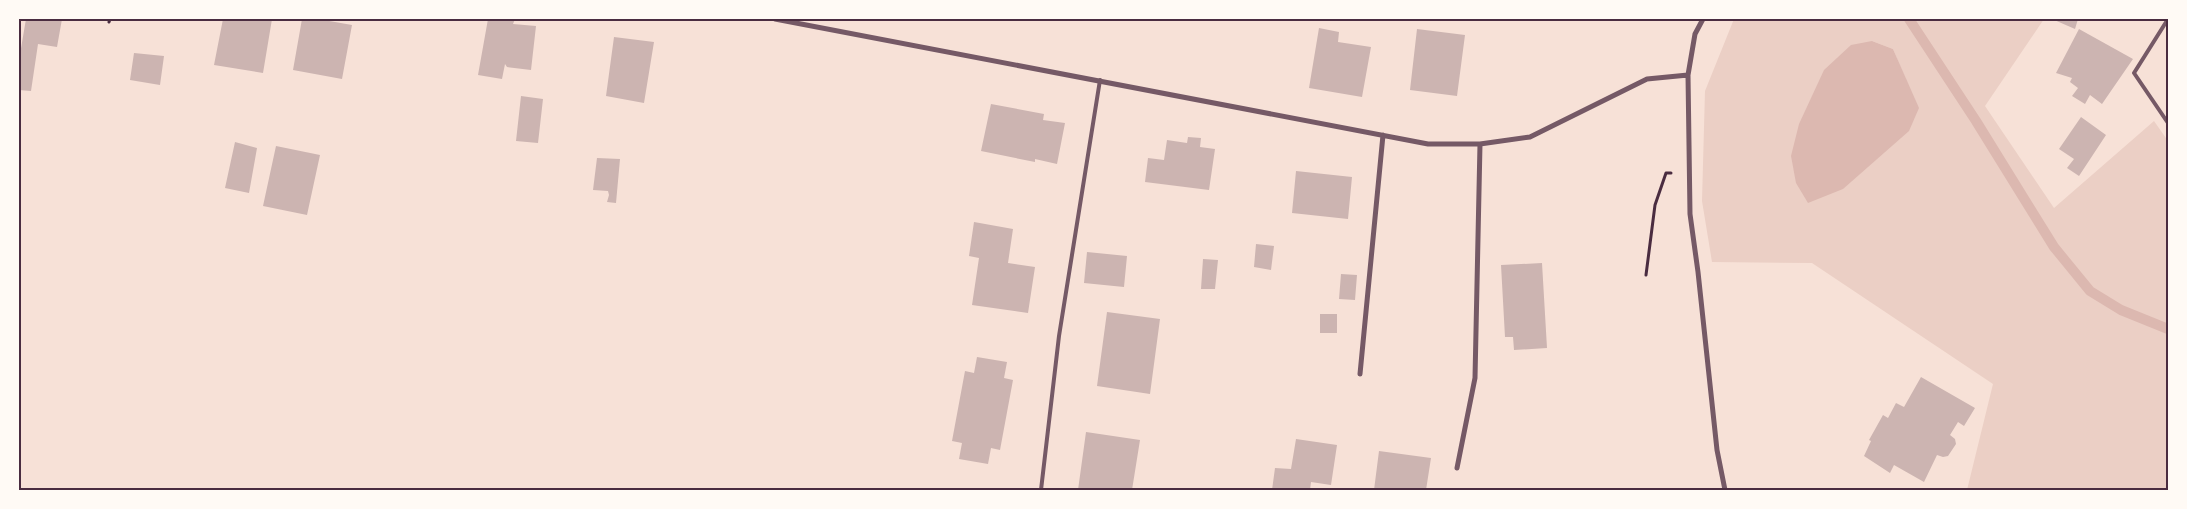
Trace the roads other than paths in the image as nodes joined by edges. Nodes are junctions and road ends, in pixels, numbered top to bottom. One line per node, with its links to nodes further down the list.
1 (775, 19): 5 (street)
2 (1703, 19): 4 (street)
3 (2168, 19): 6 (lane)
4 (1688, 74): 8 (street); 12 (street)
5 (1100, 80): 7 (street); 11 (lane)
6 (2168, 123)
7 (1383, 136): 8 (street); 9 (street)
8 (1480, 144): 10 (street)
9 (1360, 374)
10 (1457, 468)
11 (1041, 490)
12 (1725, 490)

